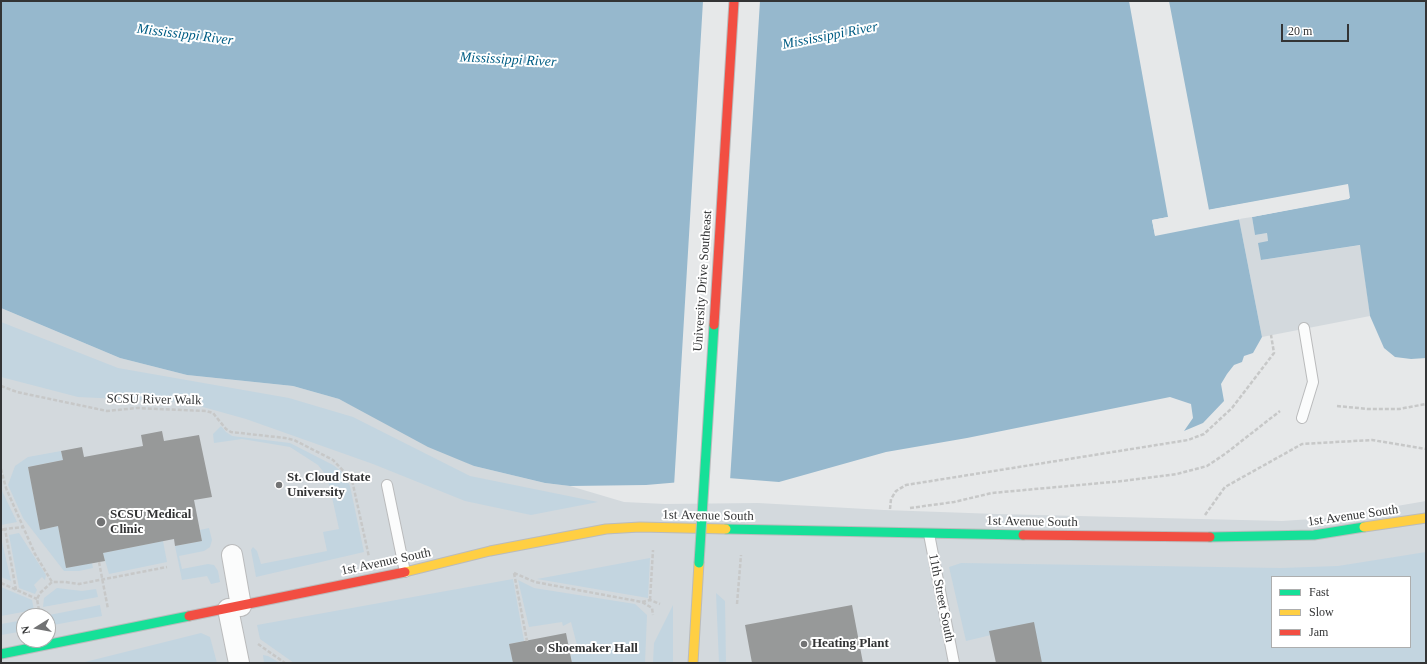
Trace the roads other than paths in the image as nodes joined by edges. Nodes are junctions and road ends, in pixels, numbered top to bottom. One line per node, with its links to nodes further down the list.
1 (734, 1): 10 (street, University Drive Southeast, bridge)
2 (1304, 328): 3 (lane)
3 (1302, 418)
4 (387, 485): 8 (lane)
5 (1426, 518): 6 (street, 1st Avenue South)
6 (929, 534): 8 (street, 1st Avenue South); 15 (lane, 11th Street South)
7 (232, 555): 9 (street)
8 (405, 572): 9 (street, 1st Avenue South)
9 (235, 608): 11 (street, 1st Avenue South); 13 (street)
10 (697, 616): 12 (street); 14 (street)
11 (1, 654)
12 (703, 655)
13 (239, 663)
14 (693, 663)
15 (954, 663)

